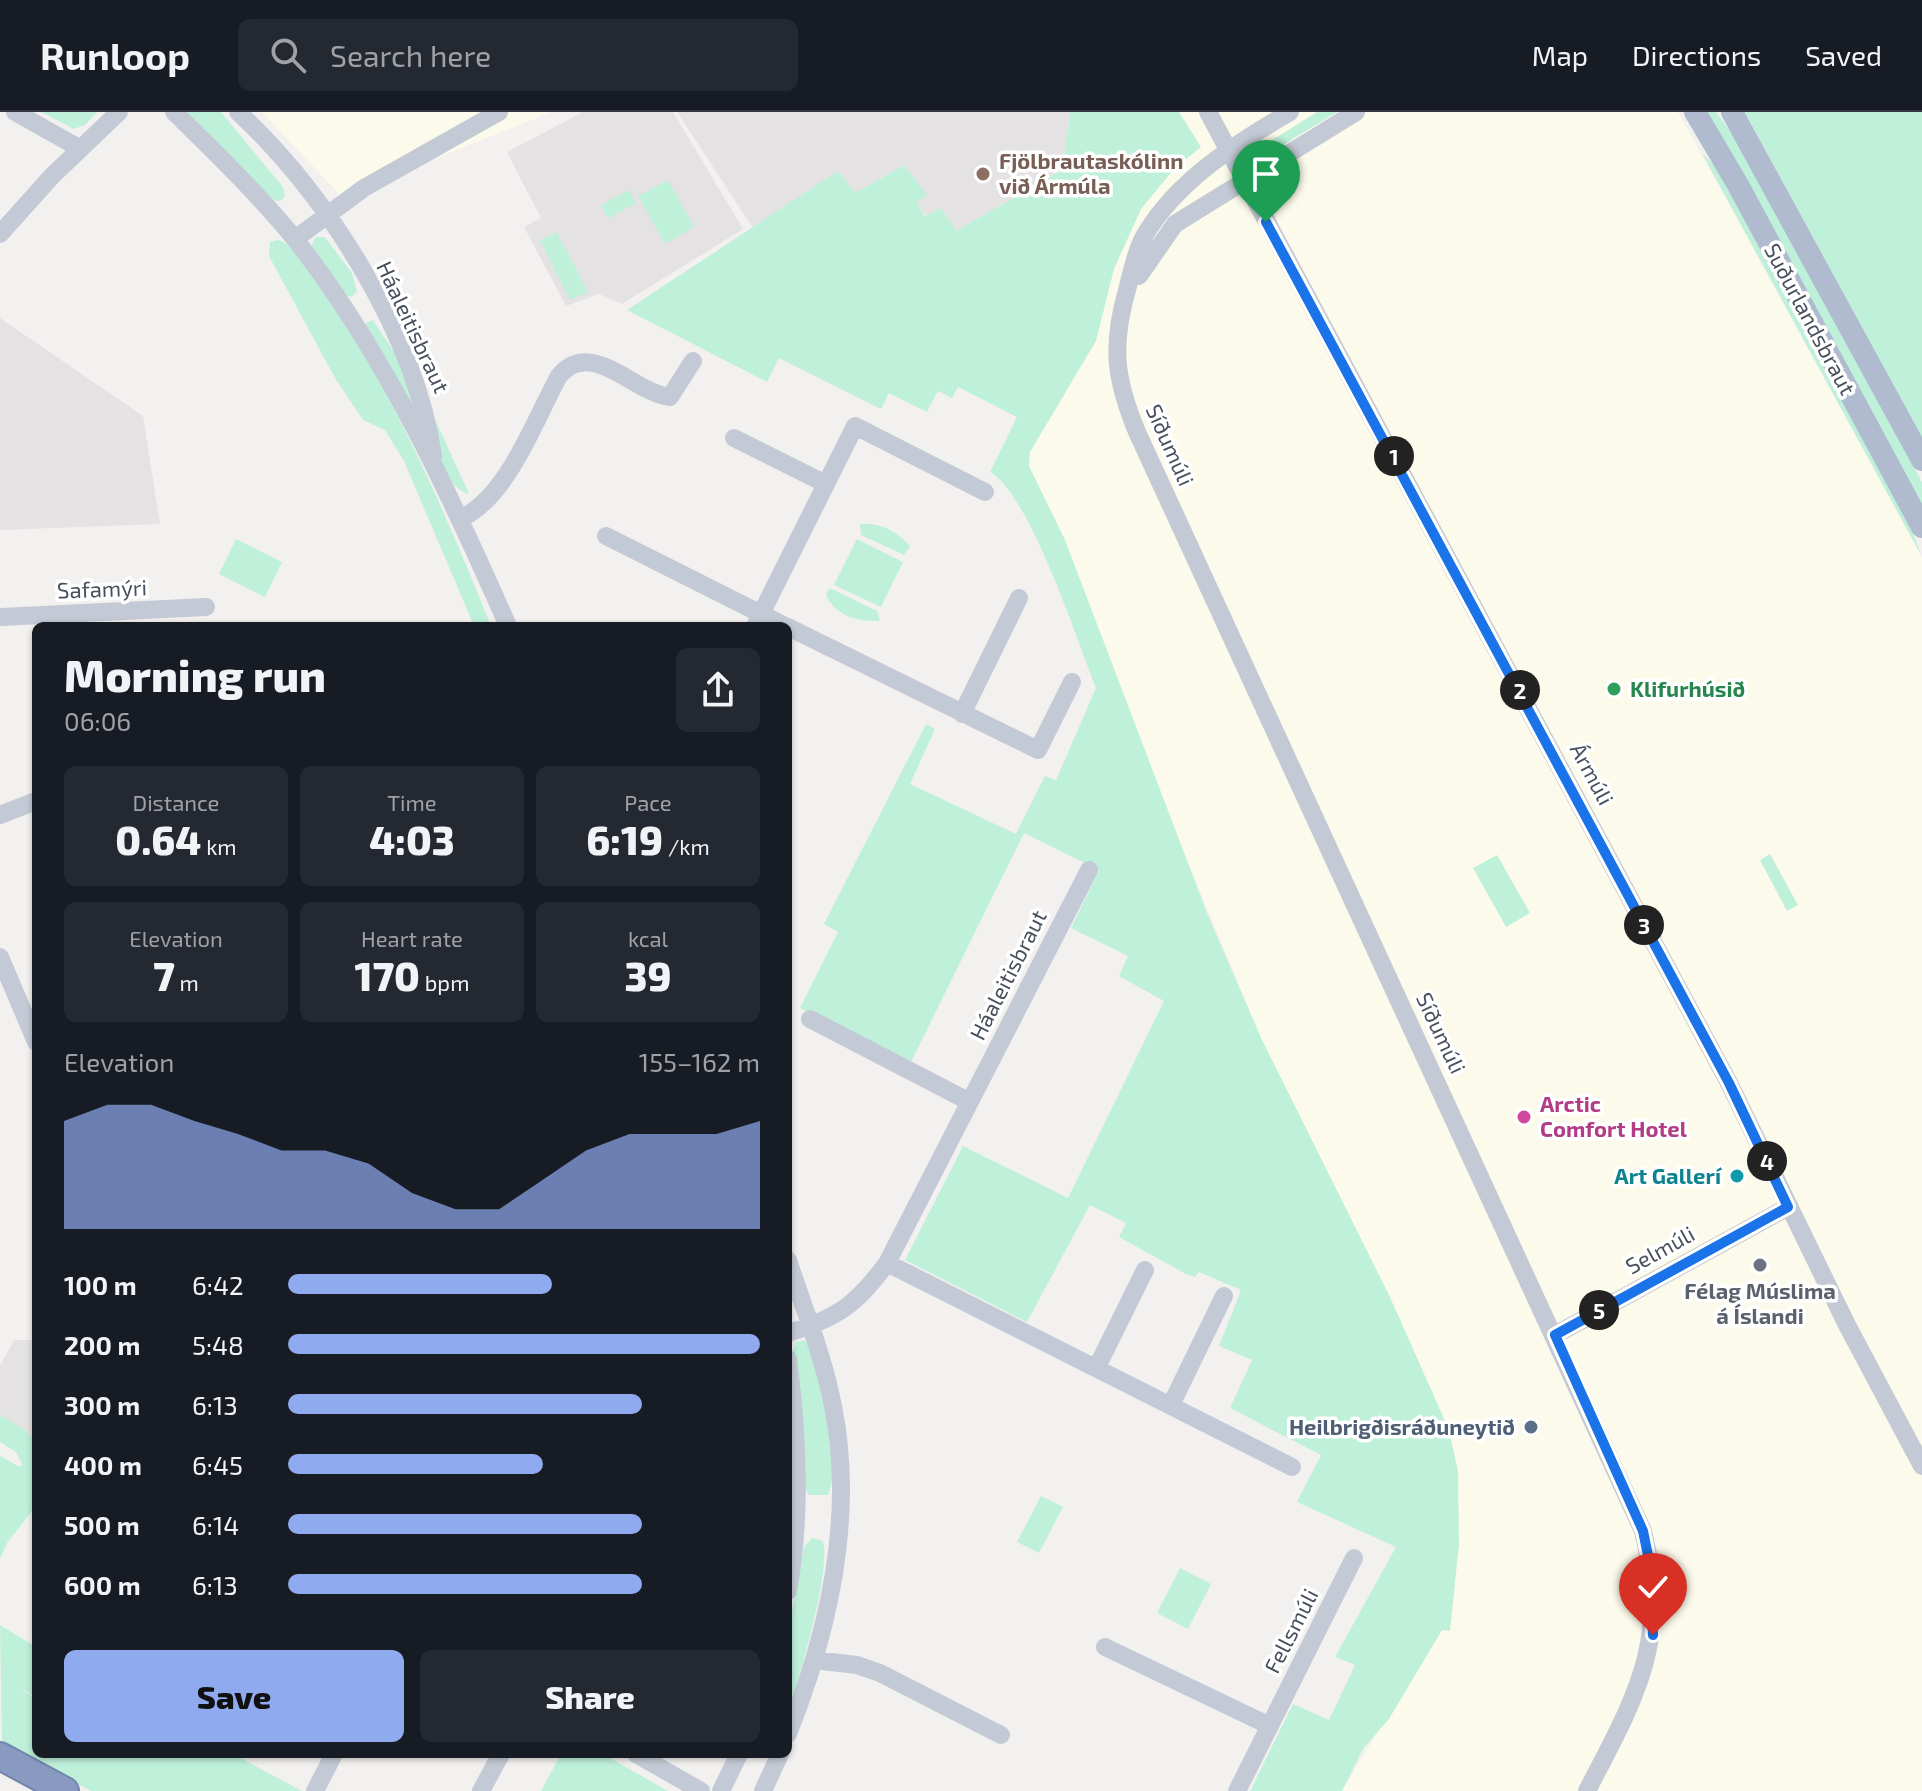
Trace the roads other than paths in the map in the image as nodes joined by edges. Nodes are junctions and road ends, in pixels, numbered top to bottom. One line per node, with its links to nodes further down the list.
1 (15, 112): 11 (street)
2 (119, 112): 11 (street)
3 (174, 112): 16 (street, Háaleitisbraut)
4 (238, 112): 14 (street, Háaleitisbraut)
5 (499, 112): 14 (street)
6 (1208, 112): 12 (street, Ármúli)
7 (1290, 112): 12 (street, Síðumúli)
8 (1356, 112): 13 (street, Síðumúli)
9 (1695, 112): 25 (main road, Suðurlandsbraut)
10 (1732, 112): 20 (main road, Suðurlandsbraut)
11 (79, 148): 15 (street)
12 (1227, 150): 13 (street, Ármúli); 17 (street, Síðumúli)
13 (1244, 181): 17 (street, Síðumúli); 42 (street, Ármúli)
14 (327, 215): 16 (street); 21 (street, Háaleitisbraut)
15 (0, 234)
16 (295, 239): 21 (street, Háaleitisbraut)
17 (1125, 299): 49 (street, Síðumúli)
18 (693, 361): 24 (street)
19 (734, 438): 22 (street)
20 (1922, 460)
21 (435, 467): 24 (street, Háaleitisbraut)
22 (826, 484): 23 (street); 30 (street)
23 (985, 492)
24 (460, 519): 31 (street, Háaleitisbraut)
25 (1922, 527)
26 (606, 536): 30 (street)
27 (1019, 598): 34 (street)
28 (206, 607): 29 (street, Safamýri)
29 (0, 617)
30 (758, 620)
31 (506, 622)
32 (792, 629): 34 (street)
33 (1072, 682): 34 (street)
34 (962, 714)
35 (32, 803): 36 (street)
36 (0, 815)
37 (1089, 870): 41 (street, Háaleitisbraut)
38 (0, 957): 39 (street)
39 (30, 1013)
40 (810, 1019): 41 (street)
41 (970, 1102): 43 (street, Háaleitisbraut)
42 (1788, 1207): 49 (street, Selmúli); 53 (street, Ármúli)
43 (887, 1263): 47 (street, Háaleitisbraut); 50 (street)
44 (1145, 1270): 50 (street)
45 (792, 1271): 47 (street)
46 (1224, 1296): 51 (street)
47 (812, 1326): 48 (street, Háaleitisbraut); 58 (street)
48 (792, 1332)
49 (1555, 1335): 75 (street, Síðumúli)
50 (1097, 1367): 51 (street)
51 (1171, 1405): 54 (street)
52 (792, 1411): 56 (street)
53 (1922, 1466)
54 (1292, 1467)
55 (1354, 1558): 60 (street, Fellsmúli)
56 (792, 1563)
57 (1105, 1647): 60 (street)
58 (814, 1660): 59 (street); 61 (street)
59 (792, 1723)
60 (1270, 1726): 74 (street, Fellsmúli)
61 (1001, 1735)
62 (0, 1756): 68 (highway)
63 (332, 1758): 69 (street)
64 (499, 1758): 70 (street)
65 (643, 1758): 71 (street)
66 (737, 1758): 72 (street)
67 (778, 1758): 73 (street)
68 (65, 1791)
69 (315, 1791)
70 (481, 1791)
71 (701, 1791)
72 (721, 1791)
73 (763, 1791)
74 (1237, 1791)
75 (1587, 1791)

